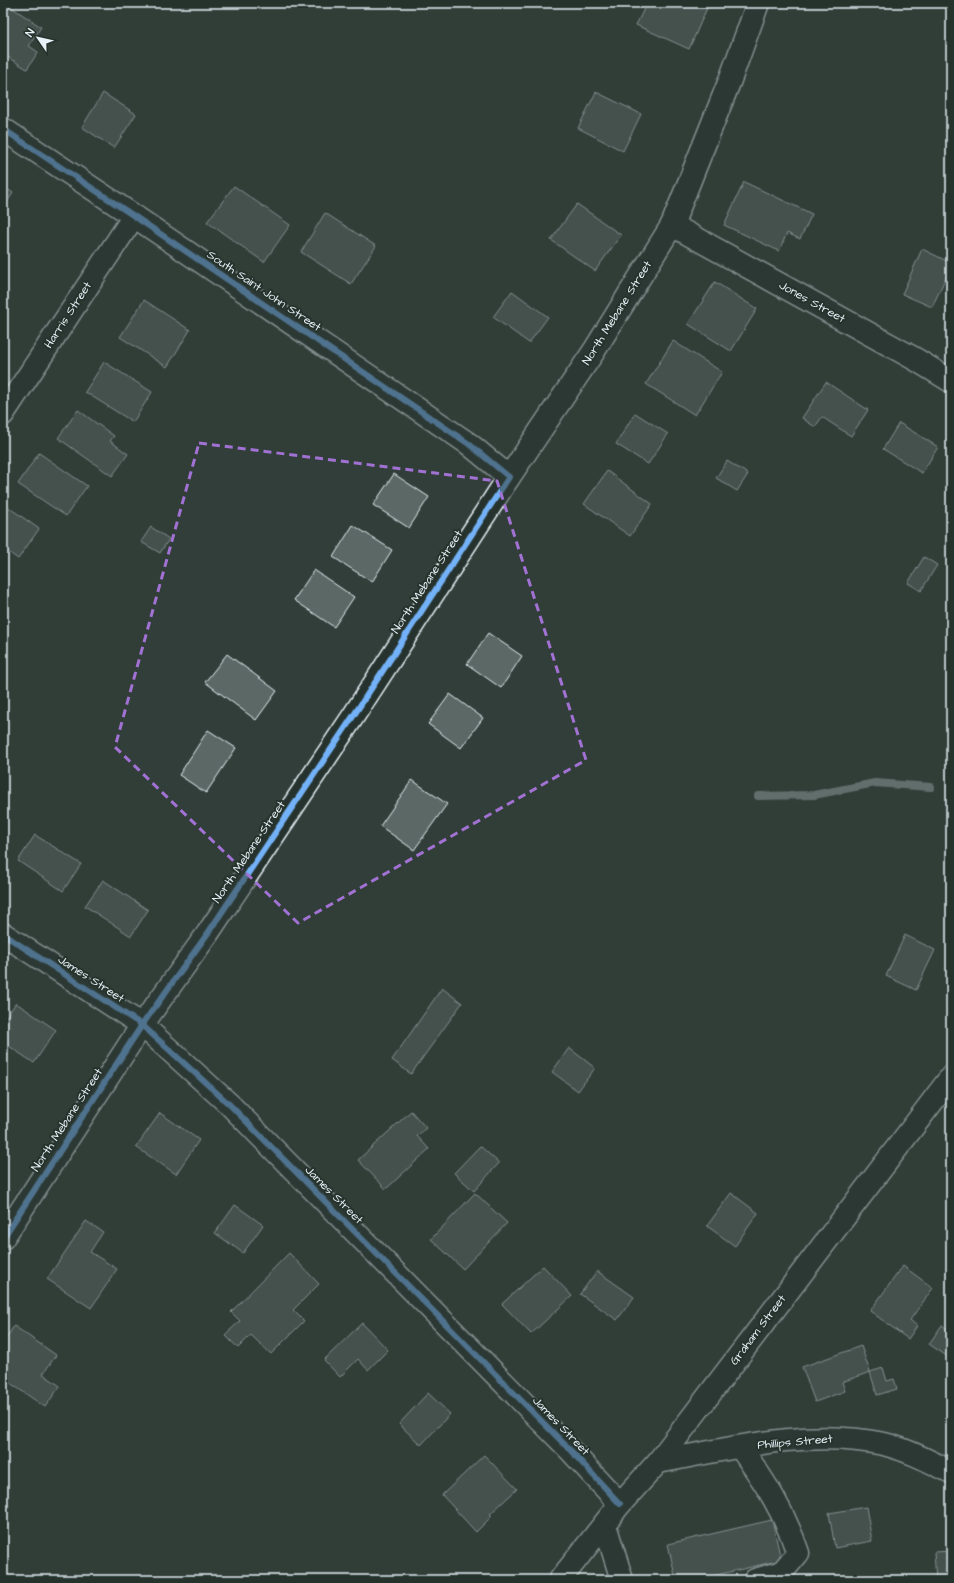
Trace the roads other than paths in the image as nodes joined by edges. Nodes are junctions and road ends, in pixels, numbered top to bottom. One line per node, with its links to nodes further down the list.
1 (758, 3): 4 (street, North Mebane Street)
2 (3, 129): 3 (street, South Saint John Street)
3 (134, 216): 6 (street, Harris Street); 7 (street, South Saint John Street)
4 (672, 225): 5 (street, Jones Street); 7 (street, North Mebane Street)
5 (951, 381)
6 (3, 414)
7 (509, 476): 9 (street, North Mebane Street)
8 (3, 934): 9 (street, James Street)
9 (142, 1025): 11 (street, North Mebane Street); 15 (street, James Street)
10 (951, 1077): 13 (street, Graham Street)
11 (3, 1238)
12 (740, 1447): 13 (street, Phillips Street); 14 (street, Phillips Street); 19 (street)
13 (658, 1462): 15 (street, Graham Street)
14 (951, 1472)
15 (620, 1504): 16 (street, Graham Street)
16 (605, 1525): 17 (street, Graham Street); 18 (street)
17 (560, 1580)
18 (622, 1580)
19 (755, 1580)

